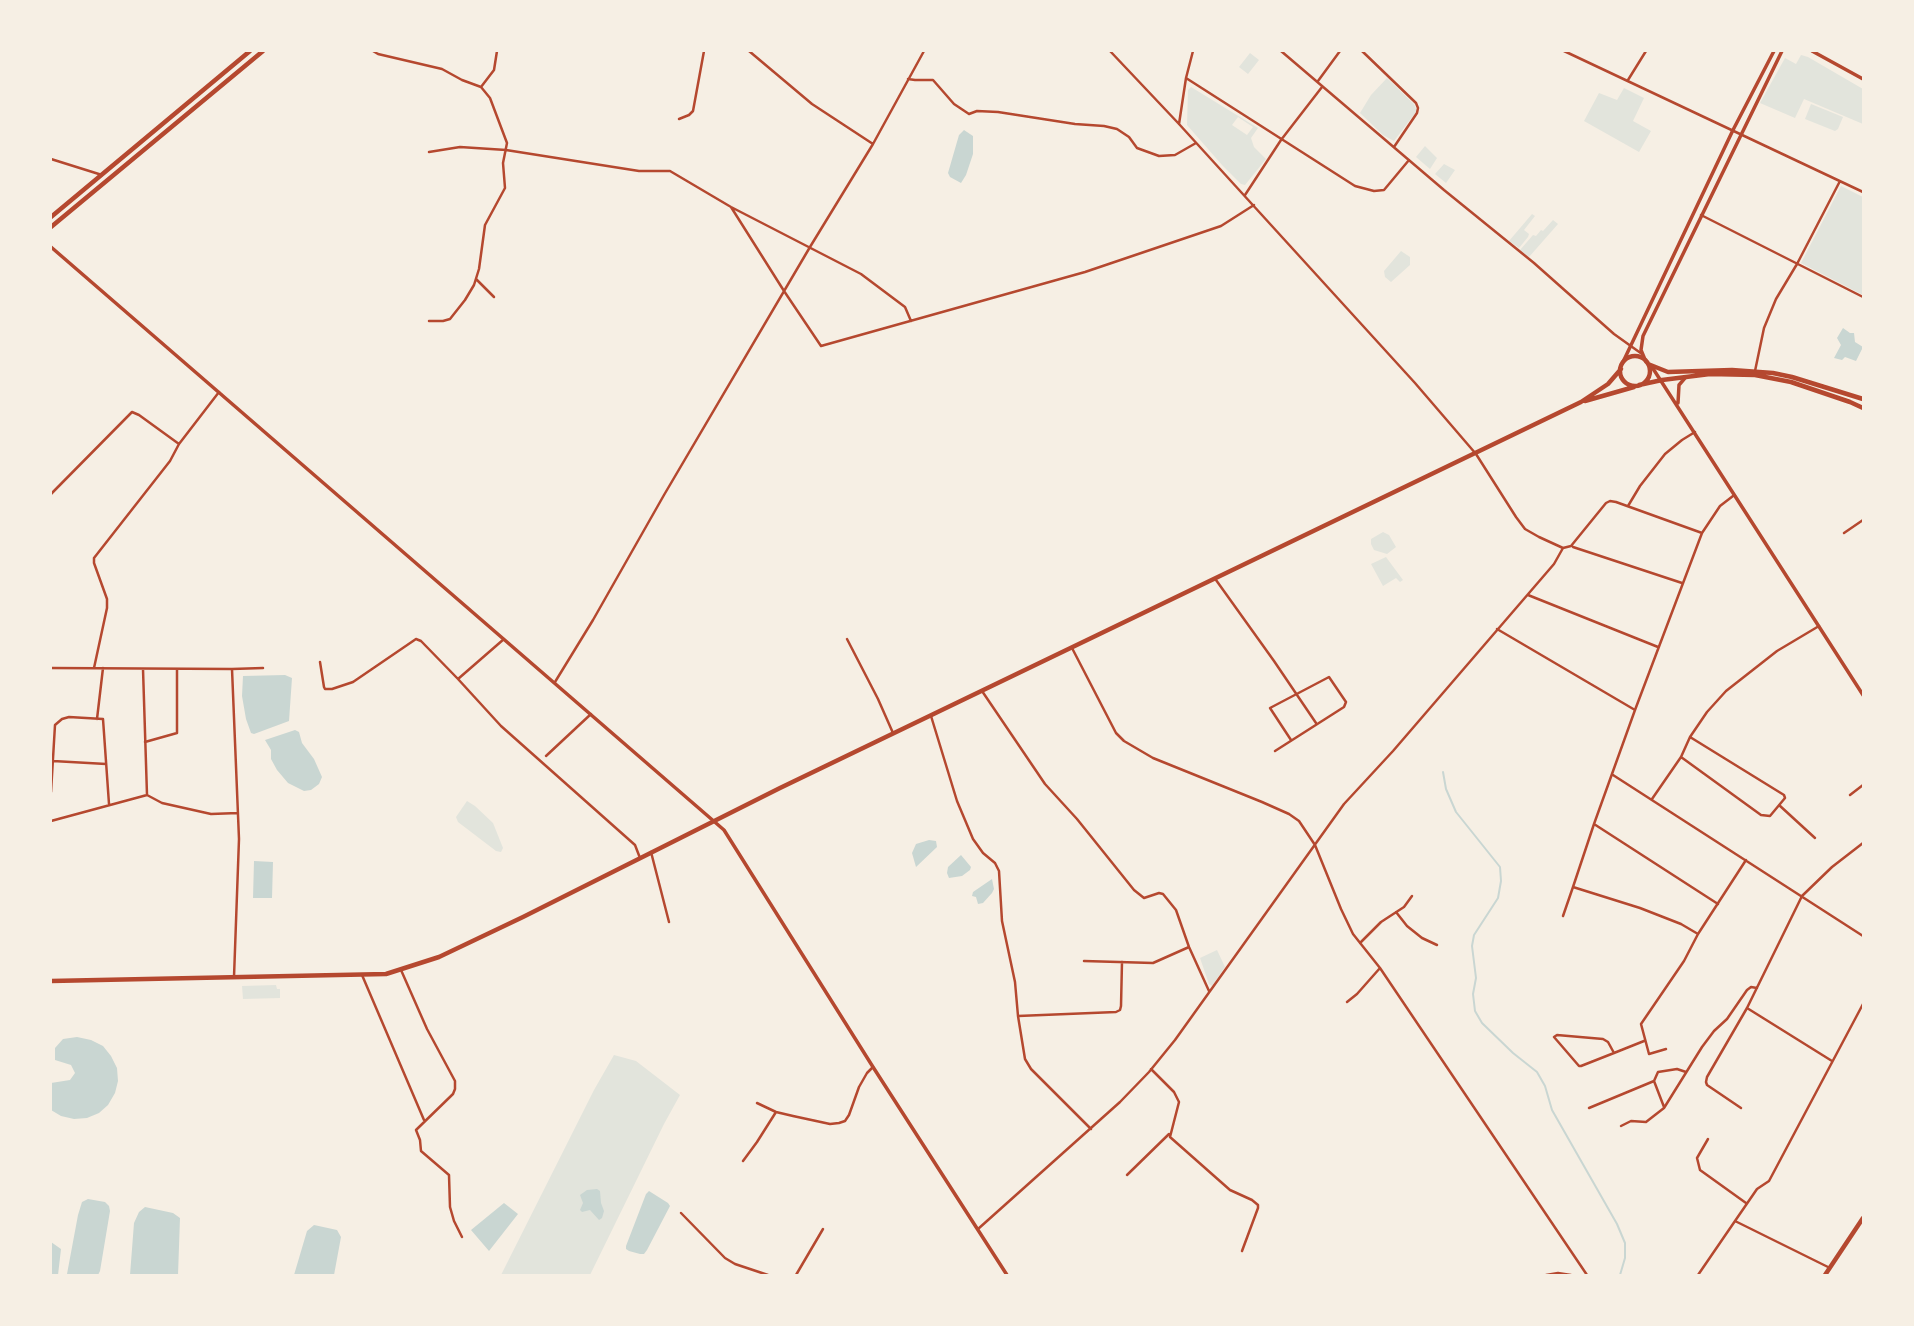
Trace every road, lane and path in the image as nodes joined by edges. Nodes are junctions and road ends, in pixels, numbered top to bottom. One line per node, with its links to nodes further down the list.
1 (250, 51): 37 (main road)
2 (262, 51): 45 (main road)
3 (373, 51): 24 (street)
4 (496, 51): 24 (street)
5 (704, 51): 25 (street)
6 (749, 51): 31 (street)
7 (924, 51): 19 (street)
8 (1110, 51): 26 (street)
9 (1193, 51): 18 (street)
10 (1281, 51): 22 (street)
11 (1340, 51): 22 (street)
12 (1362, 51): 32 (street)
13 (1564, 51): 21 (street)
14 (1646, 51): 21 (street)
15 (1774, 51): 27 (street)
16 (1782, 51): 28 (street)
17 (1812, 51): 20 (street)
18 (1186, 78): 26 (street); 29 (street)
19 (908, 79): 30 (street); 31 (street)
20 (1863, 79)
21 (1628, 80): 27 (street)
22 (1318, 81): 23 (street)
23 (1323, 86): 29 (street); 32 (street)
24 (481, 87): 33 (street)
25 (679, 119)
26 (1179, 124): 30 (street)
27 (1733, 130): 28 (street); 55 (street)
28 (1741, 134): 38 (street); 43 (street)
29 (1282, 140): 36 (street); 40 (street)
30 (1196, 143): 40 (street)
31 (873, 144): 47 (street)
32 (1394, 147): 36 (street)
33 (506, 150): 34 (street); 42 (street); 49 (street)
34 (429, 152)
35 (51, 159): 37 (street)
36 (1410, 160): 55 (street)
37 (102, 175): 44 (main road)
38 (1840, 181): 39 (street); 48 (street)
39 (1863, 192)
40 (1245, 195): 41 (street)
41 (1254, 205): 54 (street); 72 (street)
42 (731, 207): 47 (street); 50 (street)
43 (1701, 215): 48 (street); 56 (street)
44 (51, 217)
45 (51, 227)
46 (51, 247): 65 (street)
47 (810, 247): 50 (street); 54 (street)
48 (1797, 264): 51 (street); 60 (street)
49 (476, 279): 52 (street); 53 (street)
50 (784, 291): 54 (street); 99 (street)
51 (1863, 297)
52 (494, 298)
53 (429, 321)
54 (911, 321)
55 (1631, 345): 56 (street); 57 (street)
56 (1642, 354): 58 (street)
57 (1623, 362): 58 (main road); 59 (main road)
58 (1649, 364): 61 (main road); 63 (street); 64 (main road)
59 (1621, 369): 64 (main road); 67 (main road)
60 (1755, 371): 61 (main road); 66 (main road)
61 (1710, 372): 62 (main road); 69 (main road)
62 (1689, 376): 63 (main road); 68 (street)
63 (1662, 380): 64 (main road); 68 (street)
64 (1638, 385): 67 (main road)
65 (219, 392): 71 (street); 86 (street)
66 (1863, 399)
67 (1581, 402): 72 (main road)
68 (1678, 405): 70 (street)
69 (1863, 408)
70 (1695, 432): 74 (street); 75 (street)
71 (180, 444): 73 (street); 92 (street)
72 (1476, 454): 80 (street); 81 (main road)
73 (51, 494)
74 (1735, 495): 77 (street); 84 (street)
75 (1628, 506): 77 (street); 79 (street)
76 (1863, 520): 78 (street)
77 (1702, 533): 82 (street)
78 (1844, 533)
79 (1571, 546): 80 (street); 82 (street)
80 (1563, 548): 83 (street)
81 (1216, 580): 89 (main road); 101 (street)
82 (1682, 583): 88 (street)
83 (1527, 595): 85 (street); 88 (street)
84 (1819, 626): 102 (street); 109 (street)
85 (1497, 629): 103 (street); 131 (street)
86 (505, 639): 98 (street); 99 (street)
87 (848, 639): 108 (street)
88 (1658, 647): 103 (street)
89 (1072, 648): 100 (main road); 131 (street)
90 (320, 662): 98 (street)
91 (51, 668): 92 (street)
92 (94, 668): 93 (street)
93 (103, 668): 94 (street); 106 (street)
94 (143, 668): 96 (street); 111 (street)
95 (263, 668): 97 (street)
96 (177, 669): 97 (street); 111 (street)
97 (232, 669): 125 (street)
98 (458, 679): 133 (street)
99 (555, 682): 104 (street)
100 (982, 691): 105 (main road); 146 (street)
101 (1297, 694): 107 (street); 107 (street); 110 (street)
102 (1863, 695)
103 (1635, 710): 117 (street)
104 (591, 714): 113 (street); 127 (street)
105 (931, 716): 108 (main road); 159 (street)
106 (97, 719): 115 (street); 116 (street)
107 (1316, 723): 110 (street)
108 (893, 734): 127 (main road)
109 (1690, 737): 114 (street); 124 (street)
110 (1291, 740): 112 (street)
111 (145, 742): 120 (street)
112 (1275, 751)
113 (546, 756)
114 (1681, 757): 122 (street); 124 (street)
115 (53, 761): 116 (street); 119 (street)
116 (106, 764): 123 (street)
117 (1612, 774): 122 (street); 128 (street)
118 (1863, 785): 121 (street)
119 (51, 792)
120 (147, 795): 123 (street); 125 (street)
121 (1850, 795)
122 (1652, 799): 134 (street)
123 (108, 804): 126 (street)
124 (1779, 805): 129 (street)
125 (238, 813): 152 (street)
126 (51, 821)
127 (715, 821): 132 (main road); 164 (street)
128 (1594, 824): 135 (street); 138 (street)
129 (1815, 838)
130 (1863, 843): 136 (street)
131 (1315, 845): 144 (street); 155 (street)
132 (651, 852): 133 (main road); 141 (street)
133 (640, 858): 150 (main road)
134 (1746, 860): 136 (street); 138 (street)
135 (1573, 887): 140 (street); 142 (street)
136 (1802, 896): 143 (street); 154 (street)
137 (1412, 897): 139 (street)
138 (1719, 904): 142 (street)
139 (1396, 912): 144 (street); 145 (street)
140 (1563, 916)
141 (669, 922)
142 (1699, 934): 160 (street)
143 (1863, 936)
144 (1360, 943): 149 (street)
145 (1437, 945)
146 (1189, 947): 148 (street); 155 (street)
147 (1084, 961): 148 (street)
148 (1122, 961): 159 (street)
149 (1380, 968): 156 (street); 194 (street)
150 (401, 970): 151 (main road); 173 (street)
151 (362, 975): 152 (main road); 173 (street)
152 (234, 977): 153 (main road)
153 (51, 981)
154 (1757, 988): 158 (street); 166 (street)
155 (1210, 992): 165 (street)
156 (1347, 1002)
157 (1863, 1004): 163 (street)
158 (1747, 1008): 163 (street); 171 (street)
159 (1018, 1016): 175 (street)
160 (1644, 1041): 161 (street); 162 (street)
161 (1666, 1049)
162 (1614, 1053): 162 (street)
163 (1832, 1061): 180 (street)
164 (873, 1067): 172 (street); 185 (street)
165 (1151, 1069): 175 (street); 176 (street)
166 (1686, 1072): 167 (street); 170 (street)
167 (1654, 1081): 169 (street); 170 (street)
168 (757, 1103): 172 (street)
169 (1589, 1108)
170 (1664, 1108): 174 (street)
171 (1741, 1108)
172 (776, 1112): 178 (street)
173 (424, 1121): 186 (street)
174 (1621, 1126)
175 (1091, 1129): 185 (street)
176 (1169, 1134): 179 (street); 187 (street)
177 (1708, 1139): 180 (street)
178 (743, 1161)
179 (1127, 1175)
180 (1746, 1203): 183 (street)
181 (681, 1213): 189 (street)
182 (1863, 1218): 188 (main road)
183 (1735, 1221): 188 (street); 195 (street)
184 (823, 1229): 190 (street)
185 (977, 1230): 191 (street)
186 (462, 1237)
187 (1242, 1251)
188 (1830, 1268): 196 (main road)
189 (768, 1275)
190 (796, 1275)
191 (1007, 1275)
192 (1546, 1275): 193 (street)
193 (1571, 1275)
194 (1587, 1275)
195 (1698, 1275)
196 (1825, 1275)

